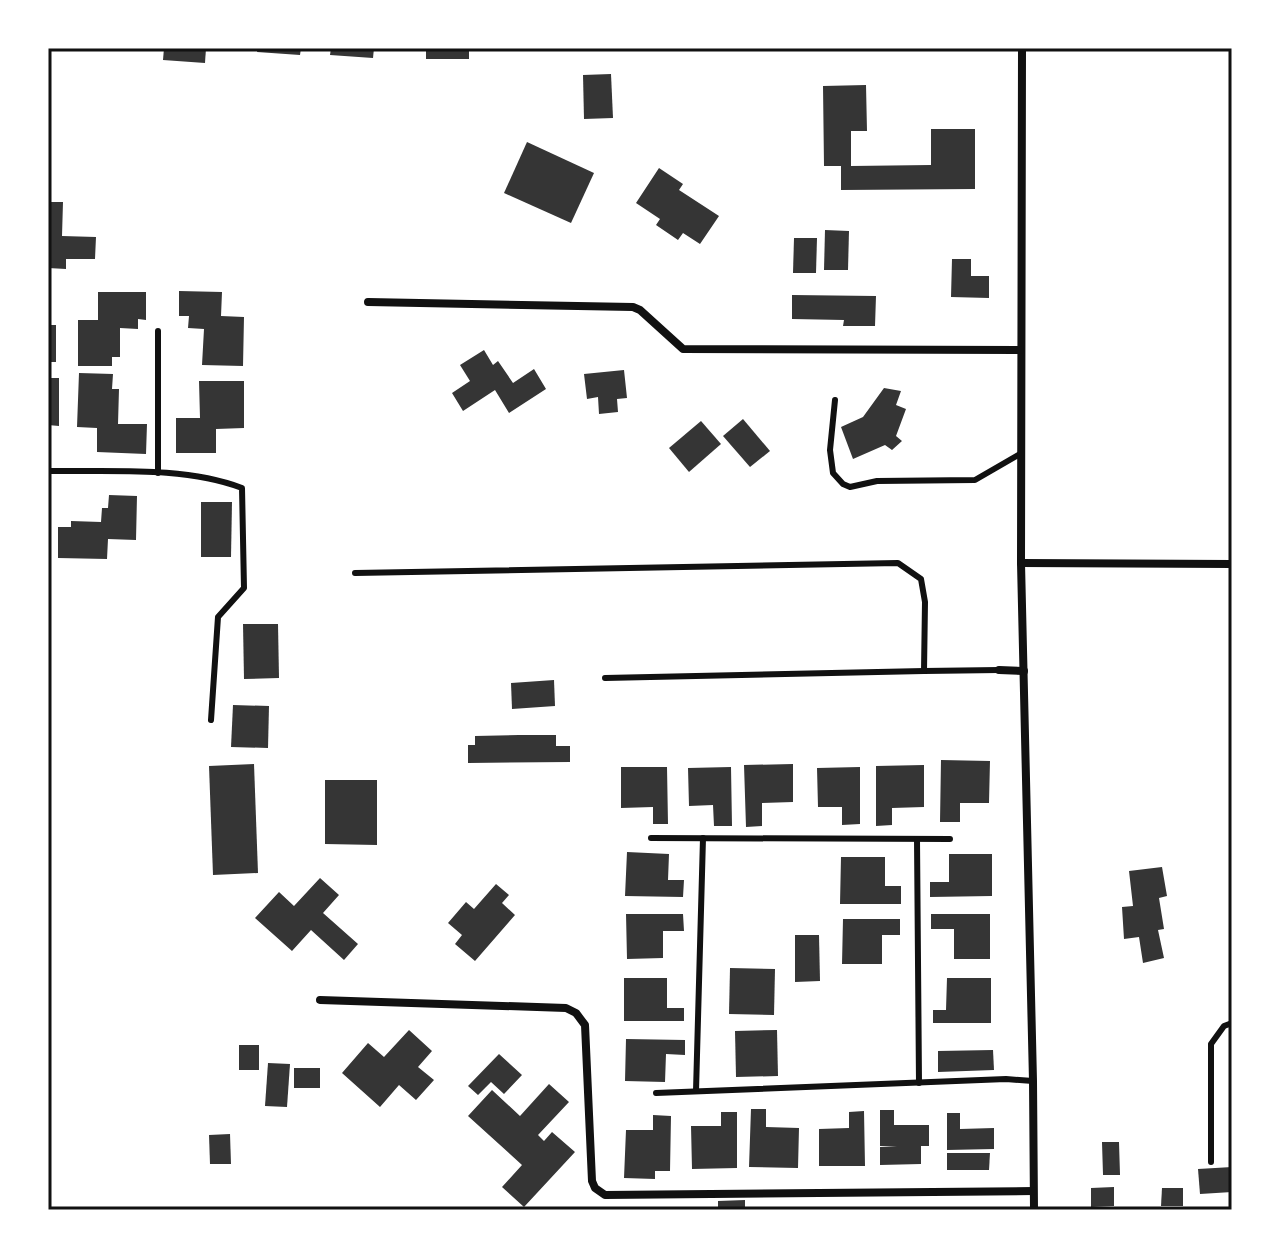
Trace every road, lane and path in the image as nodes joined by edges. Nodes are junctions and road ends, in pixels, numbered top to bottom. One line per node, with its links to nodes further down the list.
1 (1022, 48): 4 (street)
2 (368, 302): 4 (street)
3 (158, 331): 8 (lane)
4 (1020, 350): 6 (street)
5 (835, 400): 6 (lane)
6 (1020, 454): 9 (street)
7 (48, 471): 8 (lane)
8 (158, 473): 16 (lane)
9 (1021, 563): 10 (street); 14 (street)
10 (1232, 564)
11 (355, 573): 13 (lane)
12 (999, 670): 13 (lane); 14 (street)
13 (924, 671): 15 (lane)
14 (1024, 671): 23 (street)
15 (605, 678)
16 (211, 720)
17 (651, 838): 18 (lane)
18 (703, 838): 19 (lane); 25 (lane)
19 (917, 839): 20 (lane); 24 (lane)
20 (950, 839)
21 (320, 1000): 28 (street)
22 (1232, 1023): 27 (lane)
23 (1033, 1081): 24 (lane); 28 (street)
24 (919, 1083): 25 (lane)
25 (696, 1091): 26 (lane)
26 (656, 1093)
27 (1211, 1162)
28 (1033, 1191): 29 (street)
29 (1034, 1210)

